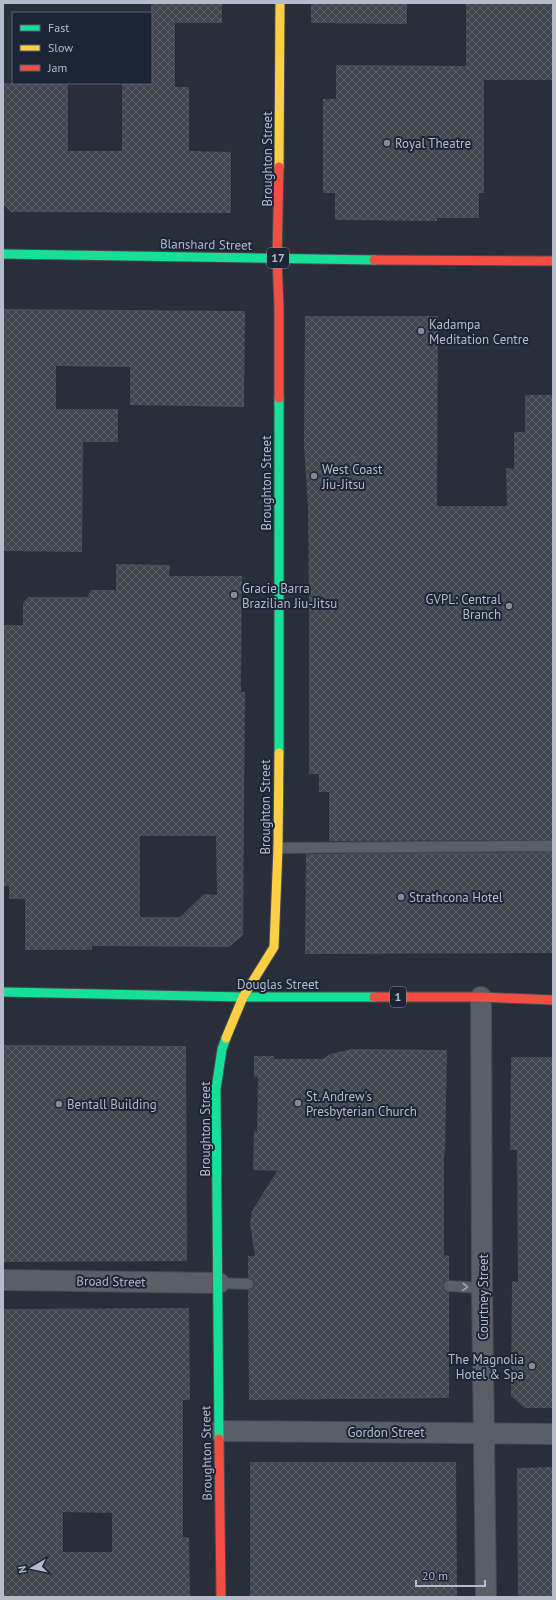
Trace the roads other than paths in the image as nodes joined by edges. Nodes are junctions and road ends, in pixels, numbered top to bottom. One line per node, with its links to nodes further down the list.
1 (280, 3): 3 (street, Broughton Street)
2 (3, 254): 3 (street, Blanshard Street / 17)
3 (277, 258): 4 (street, Blanshard Street / 17); 6 (street, Broughton Street)
4 (553, 261)
5 (553, 846): 6 (lane)
6 (278, 848): 8 (street, Broughton Street)
7 (3, 992): 8 (street, Douglas Street / 1)
8 (244, 997): 9 (street, Douglas Street / 1); 12 (street, Broughton Street)
9 (481, 997): 10 (street, Douglas Street / 1); 15 (street, Courtney Street)
10 (553, 1000)
11 (3, 1280): 12 (street, Broad Street)
12 (219, 1283): 13 (lane); 16 (street, Broughton Street)
13 (248, 1284)
14 (449, 1286): 15 (lane, one-way to 15)
15 (482, 1288): 17 (street, Courtney Street)
16 (219, 1431): 17 (street, Gordon Street); 19 (street, Broughton Street)
17 (484, 1433): 18 (street, Gordon Street); 20 (street, Courtney Street)
18 (553, 1434)
19 (221, 1597)
20 (486, 1597)

